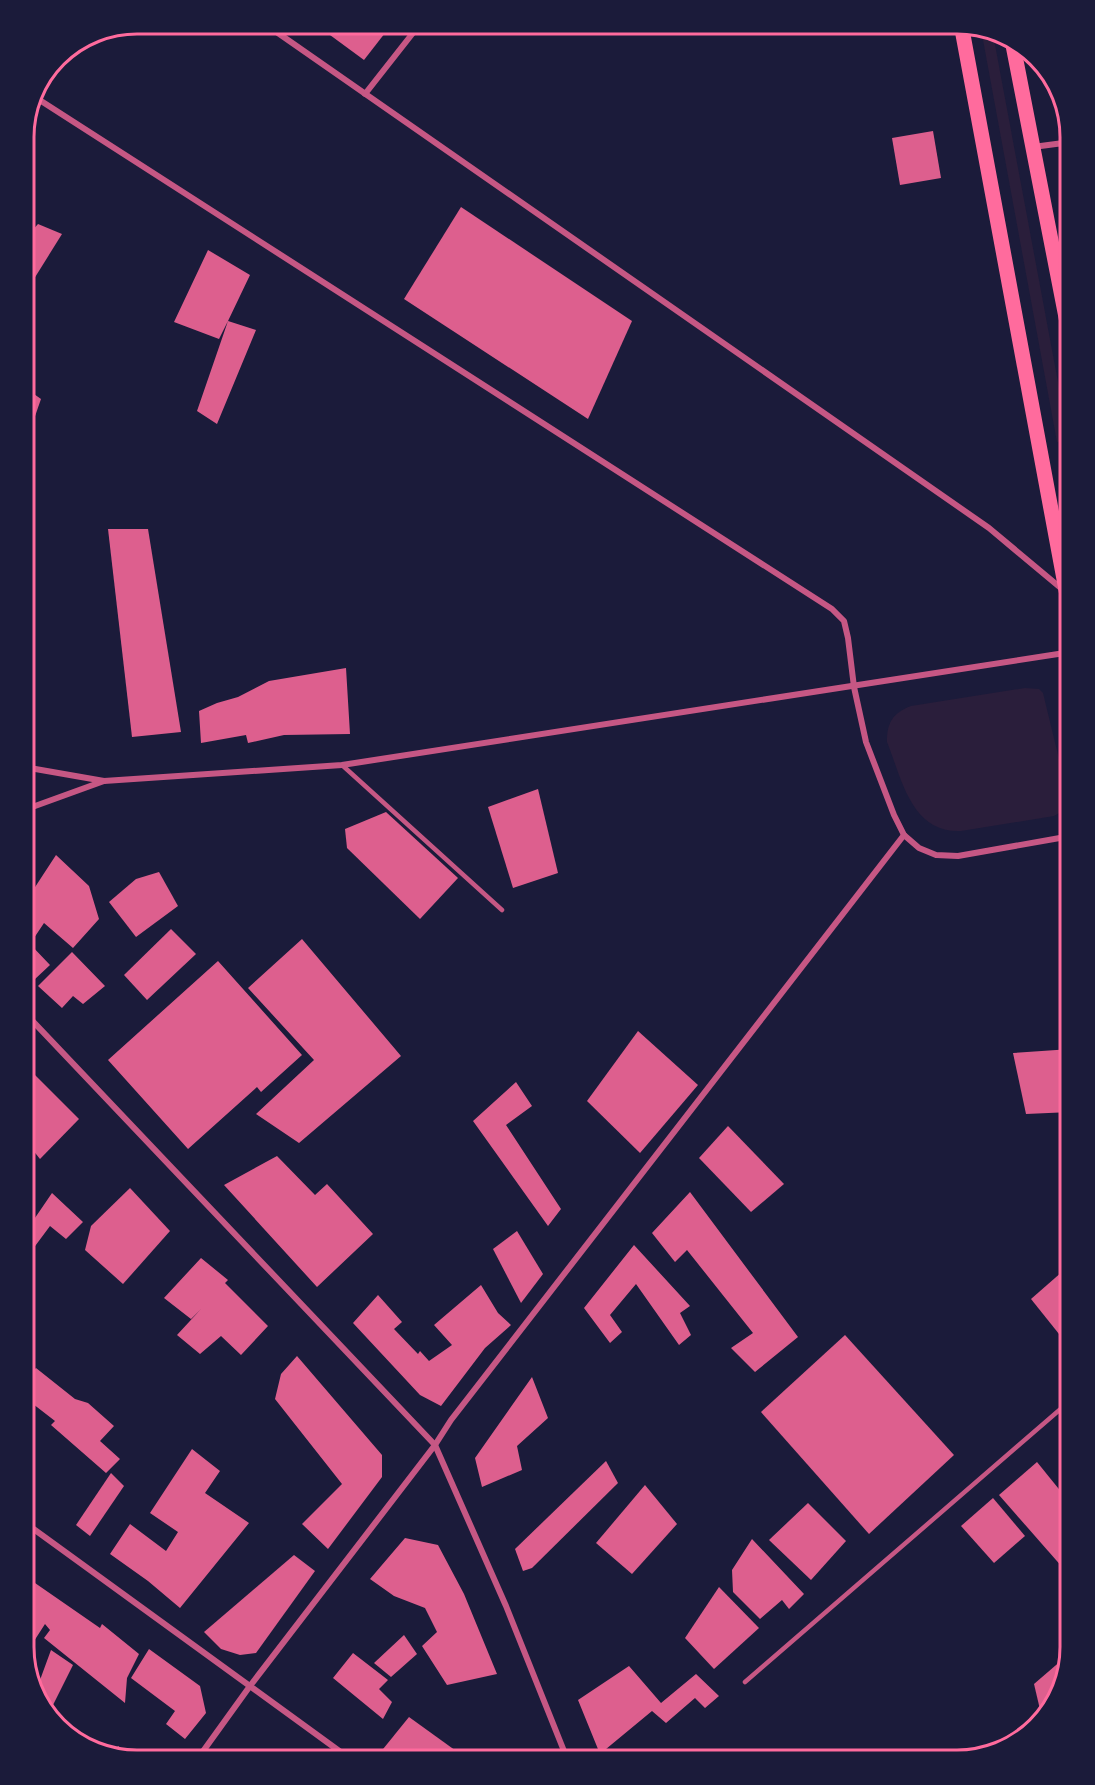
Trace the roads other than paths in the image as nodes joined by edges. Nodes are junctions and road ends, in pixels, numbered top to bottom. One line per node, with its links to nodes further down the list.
1 (280, 34): 5 (street)
2 (412, 34): 5 (street)
3 (963, 35): 10 (main road)
4 (1014, 52): 8 (main road)
5 (365, 94): 11 (street)
6 (42, 101): 13 (street)
7 (1060, 143): 8 (street)
8 (1032, 147): 9 (main road)
9 (1060, 288)
10 (1060, 555)
11 (1060, 587)
12 (1060, 654): 13 (street)
13 (854, 687): 14 (street); 18 (street)
14 (342, 765): 16 (street); 20 (lane)
15 (35, 769): 16 (street)
16 (104, 781): 17 (street)
17 (35, 806)
18 (904, 835): 19 (street); 23 (street)
19 (1060, 838)
20 (502, 910)
21 (34, 1023): 23 (street)
22 (1060, 1410): 25 (lane)
23 (435, 1445): 26 (street); 29 (street)
24 (34, 1529): 26 (street)
25 (745, 1682)
26 (250, 1686): 27 (street); 28 (street)
27 (204, 1750)
28 (338, 1750)
29 (564, 1750)

